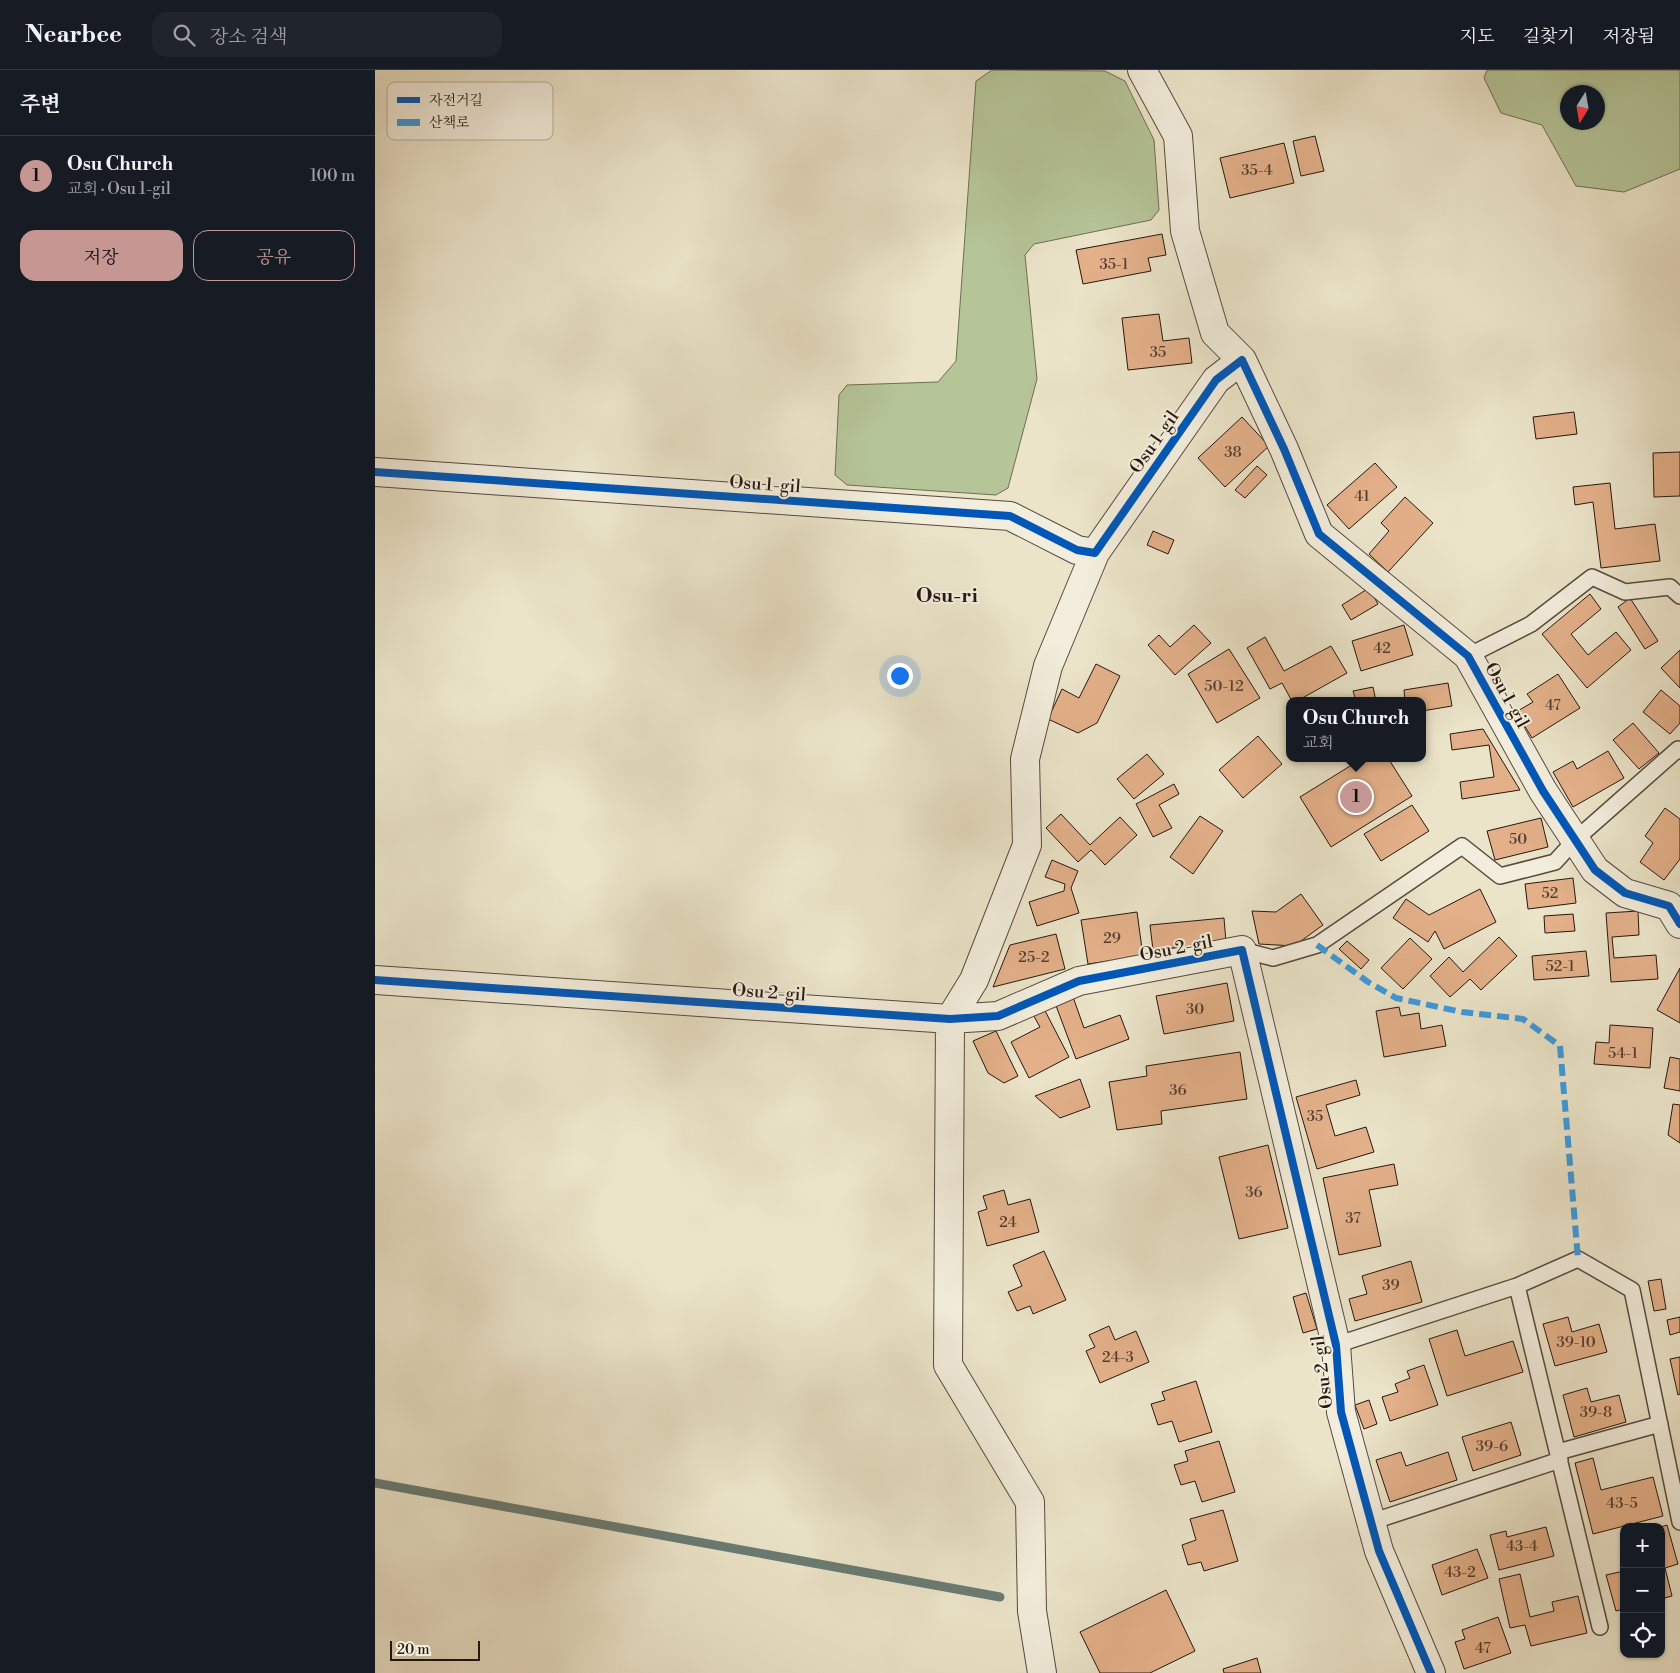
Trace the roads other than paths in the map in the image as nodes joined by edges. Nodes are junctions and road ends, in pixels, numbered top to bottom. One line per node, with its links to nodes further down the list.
1 (1142, 70): 2 (street)
2 (1242, 360): 4 (street, Osu 1-gil); 6 (street, Osu 1-gil)
3 (375, 472): 4 (street, Osu 1-gil)
4 (1095, 553): 12 (street)
5 (1680, 596): 6 (lane)
6 (1468, 656): 8 (street, Osu 1-gil)
7 (1680, 751): 8 (lane)
8 (1575, 840): 9 (street, Osu 1-gil); 10 (lane)
9 (1680, 924)
10 (1242, 950): 12 (street, Osu 2-gil); 14 (street, Osu 2-gil)
11 (375, 980): 12 (street, Osu 2-gil)
12 (950, 1019): 20 (street)
13 (1517, 1286): 14 (lane); 15 (lane); 16 (lane)
14 (1336, 1345): 17 (street, Osu 2-gil)
15 (1660, 1424): 16 (lane); 18 (lane)
16 (1559, 1456): 17 (lane); 19 (lane)
17 (1371, 1522): 21 (street, Osu 2-gil)
18 (1680, 1522)
19 (1600, 1627)
20 (1042, 1673)
21 (1431, 1673)

